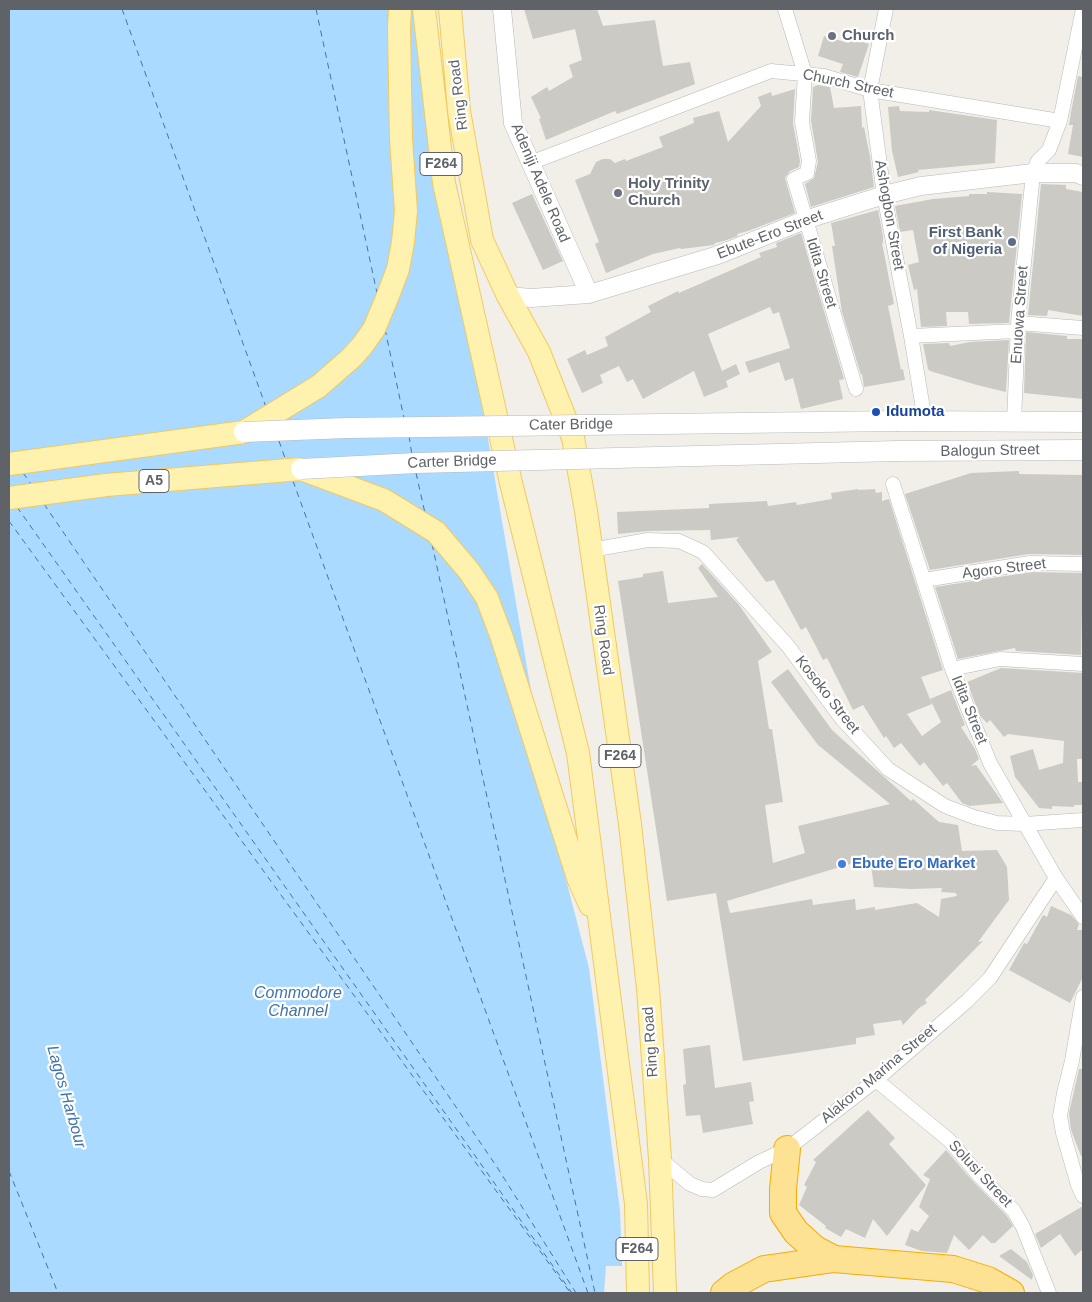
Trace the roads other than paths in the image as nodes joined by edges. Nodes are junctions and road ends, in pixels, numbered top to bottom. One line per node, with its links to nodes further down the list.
1 (400, 9): 25 (main road)
2 (424, 9): 41 (main road, Ring Road / F264)
3 (450, 9): 17 (main road, Ring Road / F264)
4 (502, 9): 11 (street, Adeniji Adele Road)
5 (785, 9): 8 (street)
6 (886, 9): 9 (street, Ashogbon Street)
7 (1083, 9): 10 (street, Enuowa Street)
8 (805, 74): 9 (street, Church Street); 11 (street, Church Street); 15 (street, Idita Street)
9 (870, 90): 10 (street, Church Street); 14 (street, Ashogbon Street)
10 (1060, 121): 12 (street, Enuowa Street)
11 (530, 163): 16 (street, Adeniji Adele Road)
12 (1033, 173): 13 (street, Ebute-Ero Street); 14 (street, Ebute-Ero Street); 18 (street, Enuowa Street)
13 (1083, 176)
14 (884, 195): 15 (street, Ebute-Ero Street); 20 (street, Ashogbon Street)
15 (805, 220): 16 (street, Ebute-Ero Street); 21 (street, Idita Street)
16 (589, 294): 17 (street, Ebute-Ero Street)
17 (508, 296): 32 (main road, Ring Road / F264)
18 (1017, 327): 19 (street); 20 (street); 23 (street, Enuowa Street)
19 (1083, 328)
20 (911, 336): 22 (street, Ashogbon Street)
21 (856, 390)
22 (924, 421): 23 (main road, Cater Bridge); 25 (main road, Cater Bridge, bridge)
23 (1014, 422): 24 (main road, Cater Bridge)
24 (1083, 422)
25 (244, 432): 28 (main road)
26 (1083, 450): 27 (main road, Balogun Street / A5)
27 (897, 451): 29 (main road, Carter Bridge / A5, bridge)
28 (9, 464)
29 (301, 468): 31 (main road, Carter Bridge / A5); 41 (main road)
30 (893, 484): 34 (street, Idita Street)
31 (9, 498)
32 (591, 550): 38 (street, Kosoko Street); 45 (main road, Ring Road / F264)
33 (1083, 564): 34 (street, Agoro Street)
34 (924, 580): 36 (street, Idita Street)
35 (1083, 664): 36 (street)
36 (952, 669): 38 (street, Idita Street)
37 (1083, 820): 38 (street, Kosoko Street)
38 (1024, 824): 39 (street, Idita Street)
39 (1056, 878): 40 (street, Idita Street); 43 (street, Alakoro Marina Street)
40 (1083, 915)
41 (600, 927): 48 (main road, Ring Road / F264)
42 (1083, 997): 46 (street)
43 (876, 1080): 44 (street, Alakoro Marina Street); 52 (street, Solusi Street)
44 (787, 1149): 45 (street, Alakoro Marina Street); 47 (highway)
45 (660, 1159): 49 (main road, Ring Road / F264)
46 (1083, 1196)
47 (834, 1259): 50 (highway); 51 (highway)
48 (638, 1293)
49 (665, 1293)
50 (724, 1293)
51 (1011, 1293)
52 (1048, 1293)

